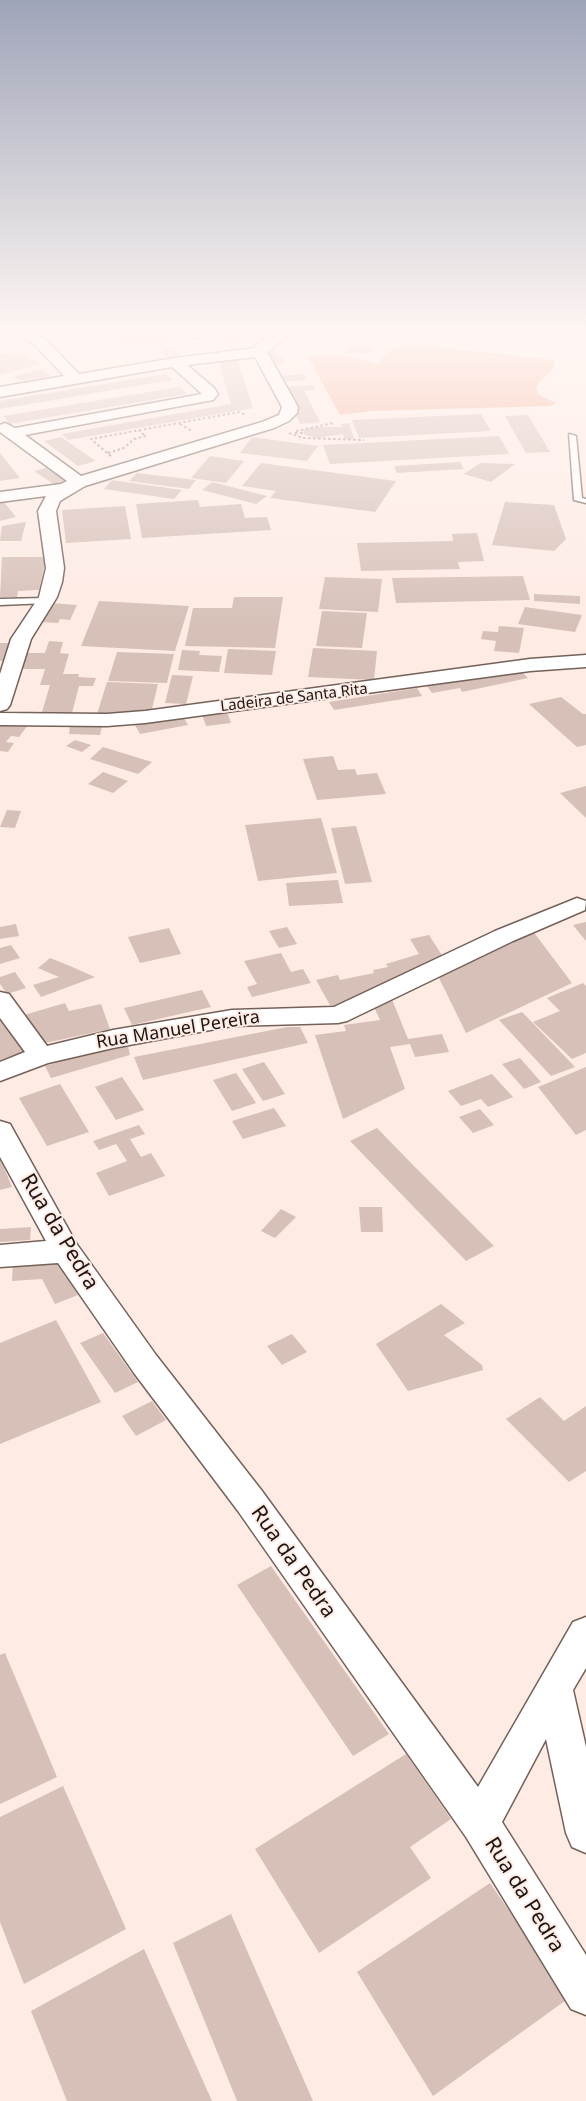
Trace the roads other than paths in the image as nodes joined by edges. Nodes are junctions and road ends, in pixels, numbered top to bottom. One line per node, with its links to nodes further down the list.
1 (7, 430): 4 (street)
2 (252, 430): 4 (street)
3 (572, 436): 6 (lane)
4 (72, 486): 5 (street); 7 (street)
5 (0, 497)
6 (586, 501)
7 (45, 601): 8 (lane); 10 (street)
8 (0, 602)
9 (586, 662): 11 (street, Ladeira de Santa Rita)
10 (0, 705)
11 (0, 719)
12 (577, 905): 14 (street, Rua Manuel Pereira)
13 (0, 1000): 14 (street)
14 (41, 1056): 15 (street, Rua Manuel Pereira)
15 (0, 1072)
16 (0, 1131): 17 (street, Rua da Pedra)
17 (66, 1251): 18 (street); 21 (street, Rua da Pedra)
18 (0, 1256)
19 (586, 1634): 20 (street)
20 (554, 1688): 21 (street); 22 (street)
21 (480, 1823): 23 (street, Rua da Pedra)
22 (586, 1833)
23 (586, 1994)

